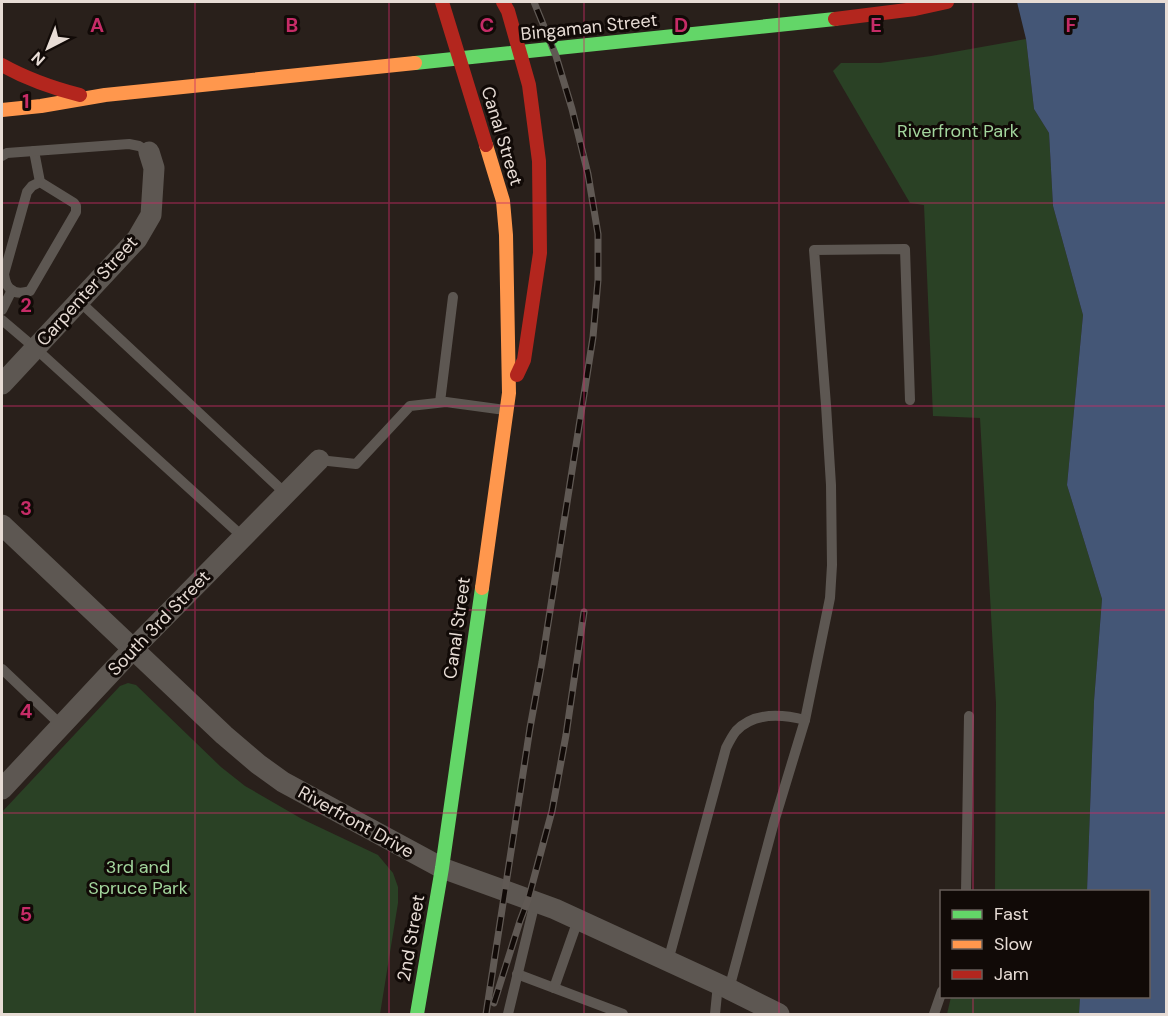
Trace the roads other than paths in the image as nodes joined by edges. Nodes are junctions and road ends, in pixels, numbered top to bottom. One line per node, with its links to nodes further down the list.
1 (442, 2): 18 (street, Canal Street)
2 (503, 2): 18 (street, Canal Street)
3 (947, 2): 5 (street, Bingaman Street)
4 (2, 65): 5 (street)
5 (90, 98): 6 (street, Bingaman Street)
6 (2, 110)
7 (34, 151): 8 (lane); 9 (lane); 10 (lane)
8 (149, 152): 13 (street, Carpenter Street)
9 (2, 156)
10 (40, 182): 11 (lane); 11 (lane)
11 (12, 291): 14 (lane)
12 (453, 297): 20 (lane)
13 (79, 301): 16 (street, Carpenter Street); 23 (lane)
14 (2, 310)
15 (2, 320): 16 (lane)
16 (35, 348): 17 (street, Carpenter Street); 25 (lane)
17 (2, 384)
18 (508, 393): 21 (street, Canal Street)
19 (910, 400): 29 (lane)
20 (440, 402): 21 (lane); 22 (lane)
21 (506, 410): 32 (street, Canal Street)
22 (319, 460): 23 (street, South 3rd Street)
23 (286, 494): 25 (street, South 3rd Street)
24 (2, 525): 26 (street, Riverfront Drive)
25 (243, 537): 26 (street, South 3rd Street)
26 (132, 650): 30 (street, South 3rd Street); 32 (street, Riverfront Drive)
27 (2, 669): 30 (lane)
28 (969, 716): 33 (lane)
29 (805, 720): 36 (lane); 38 (lane)
30 (61, 725): 31 (street, South 3rd Street)
31 (2, 789)
32 (442, 868): 34 (street, Riverfront Drive); 41 (street, 2nd Street)
33 (966, 890)
34 (535, 902): 35 (street, Riverfront Drive); 37 (lane)
35 (578, 920): 36 (street, Riverfront Drive); 39 (lane)
36 (668, 961): 38 (street, Riverfront Drive)
37 (517, 974): 39 (lane); 42 (lane)
38 (724, 987): 44 (lane); 45 (street, Riverfront Drive)
39 (554, 988): 43 (lane)
40 (940, 997): 46 (lane)
41 (417, 1014)
42 (508, 1014)
43 (622, 1014)
44 (715, 1014)
45 (779, 1014)
46 (934, 1014)

